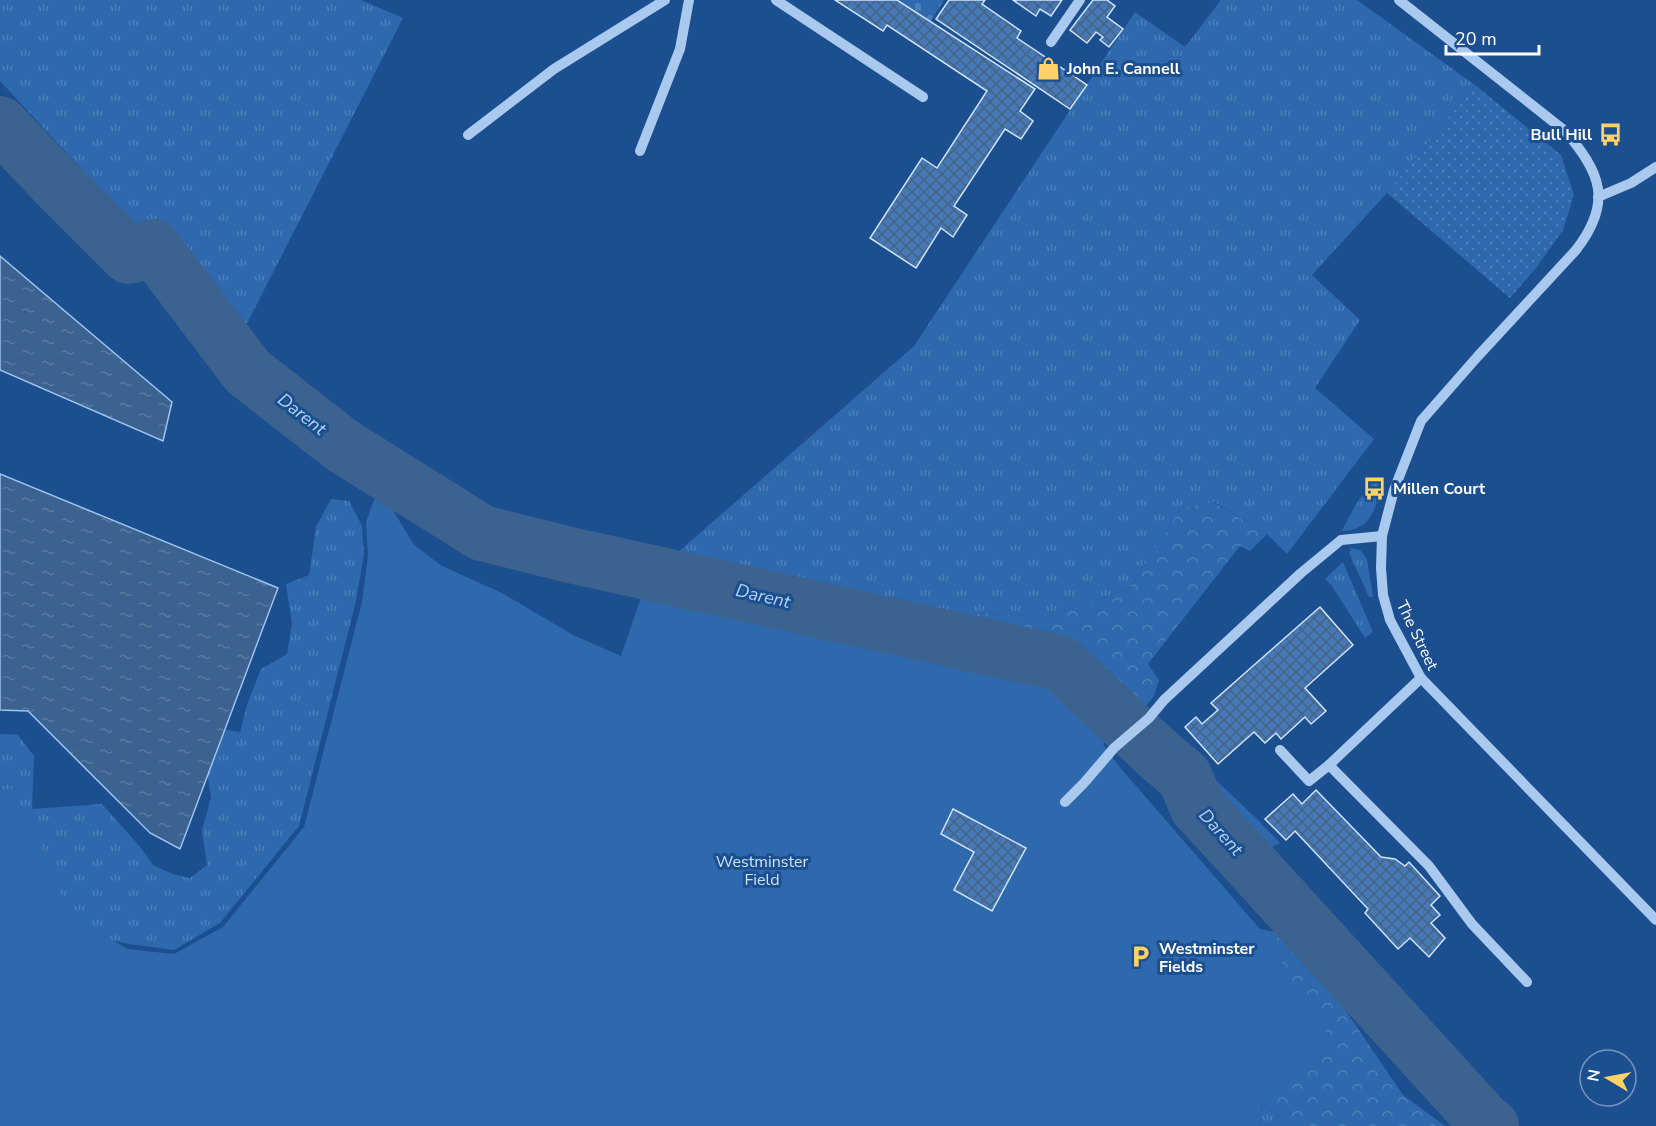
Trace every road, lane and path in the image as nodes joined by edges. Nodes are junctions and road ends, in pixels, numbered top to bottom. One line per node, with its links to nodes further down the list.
1 (665, 0): 8 (street)
2 (689, 0): 9 (street)
3 (776, 0): 7 (street)
4 (1080, 0): 6 (street)
5 (1399, 0): 11 (street)
6 (1051, 42)
7 (923, 97)
8 (468, 135)
9 (640, 151)
10 (1656, 167): 11 (street)
11 (1598, 197): 12 (street, The Street)
12 (1382, 536): 13 (street, The Street); 16 (street)
13 (1421, 678): 15 (street); 17 (street, The Street)
14 (1280, 750): 15 (street)
15 (1329, 765): 18 (street)
16 (1065, 802)
17 (1656, 920)
18 (1527, 982)

